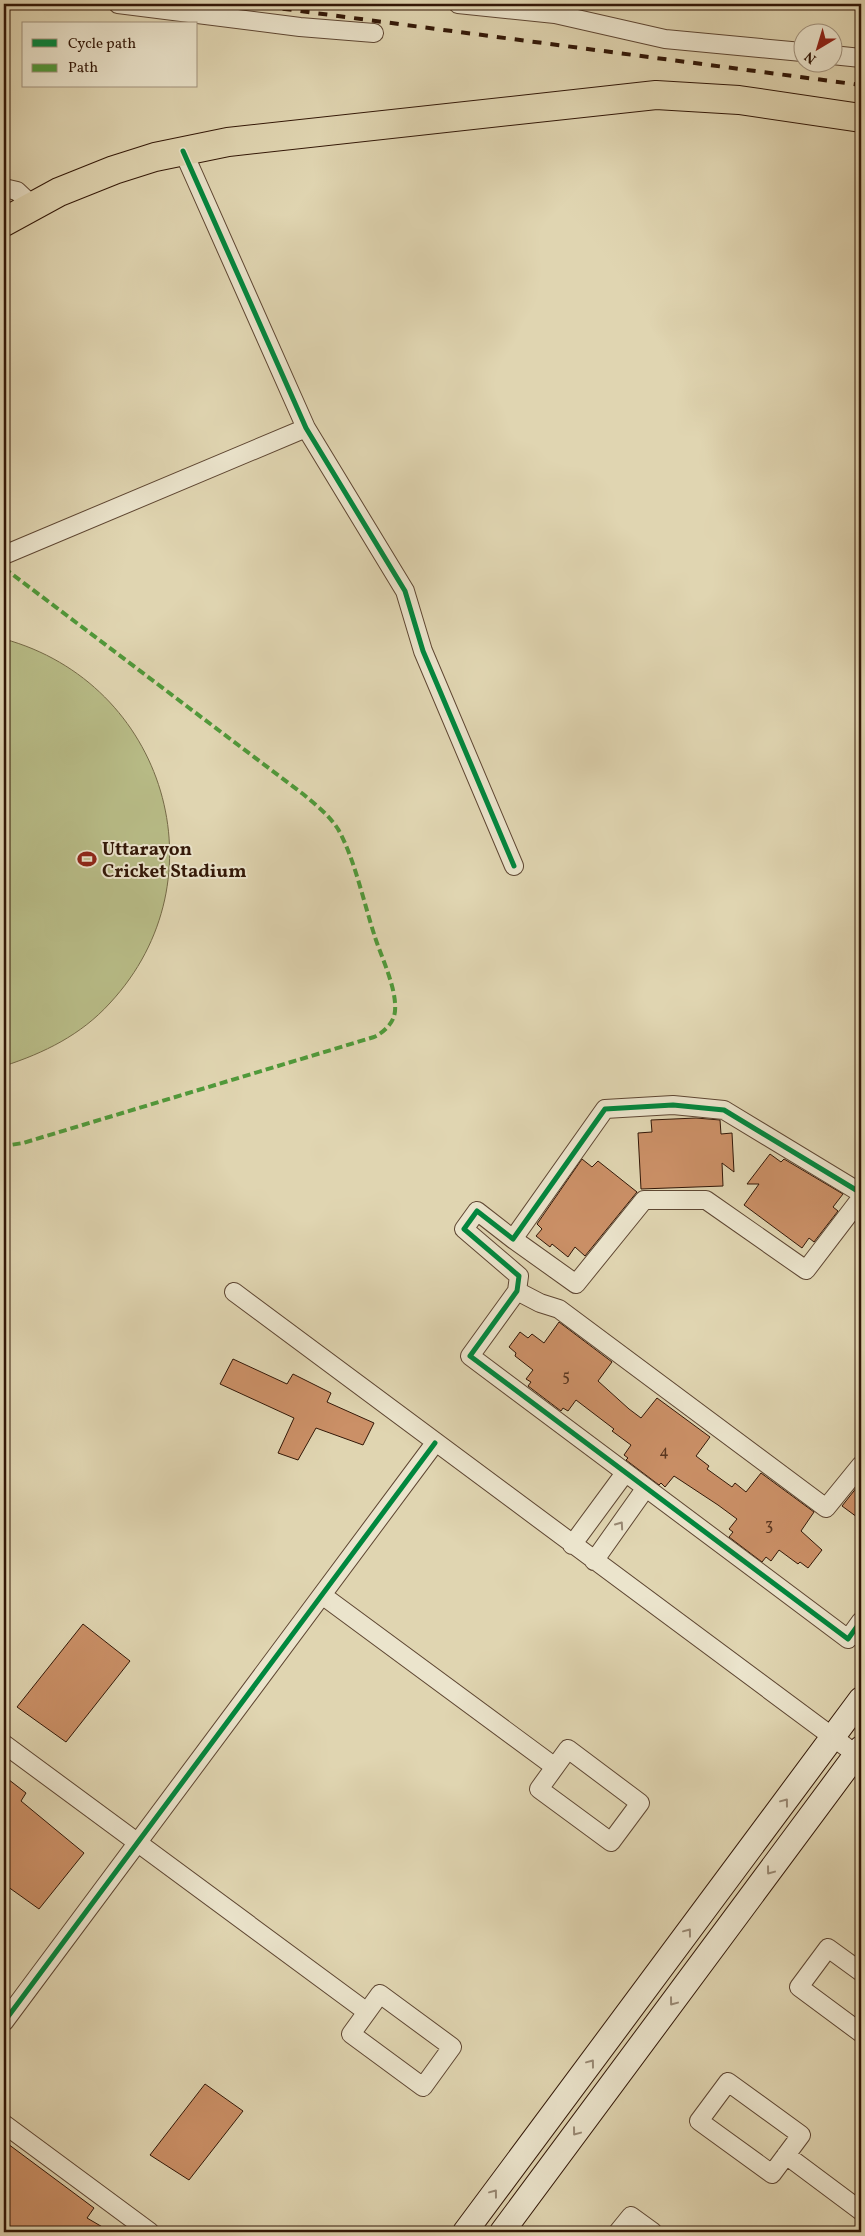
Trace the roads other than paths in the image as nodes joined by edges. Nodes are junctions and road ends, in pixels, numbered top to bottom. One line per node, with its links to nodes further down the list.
1 (118, 4): 3 (street)
2 (458, 4): 4 (street)
3 (374, 33)
4 (792, 51)
5 (842, 56): 6 (street)
6 (861, 58)
7 (861, 118): 8 (highway)
8 (183, 151): 10 (highway); 12 (street)
9 (4, 188): 10 (street)
10 (34, 207): 11 (highway)
11 (4, 222)
12 (306, 428): 13 (street); 14 (street)
13 (4, 555)
14 (514, 866)
15 (861, 1193): 17 (street)
16 (861, 1198): 17 (street)
17 (513, 1239): 18 (street)
18 (518, 1291): 21 (street); 22 (street)
19 (234, 1292): 20 (street)
20 (435, 1443): 24 (street); 26 (street)
21 (861, 1465)
22 (624, 1473): 23 (street); 24 (street)
23 (646, 1489): 25 (street, one-way to 23); 27 (street)
24 (572, 1544): 25 (street)
25 (594, 1561): 29 (street)
26 (322, 1595): 32 (street); 33 (street)
27 (861, 1621)
28 (861, 1699): 29 (street)
29 (833, 1737): 31 (street); 42 (street, one-way to 29)
30 (4, 1744): 33 (street)
31 (860, 1753): 43 (street, one-way to 43)
32 (555, 1767): 32 (street)
33 (138, 1842): 35 (street); 36 (street)
34 (861, 1972): 37 (street)
35 (366, 2012): 35 (street)
36 (4, 2022)
37 (861, 2033)
38 (4, 2124): 41 (street)
39 (786, 2155): 39 (street); 40 (street)
40 (861, 2210)
41 (150, 2232)
42 (465, 2232)
43 (502, 2232)
44 (618, 2232): 45 (street)
45 (653, 2232)

